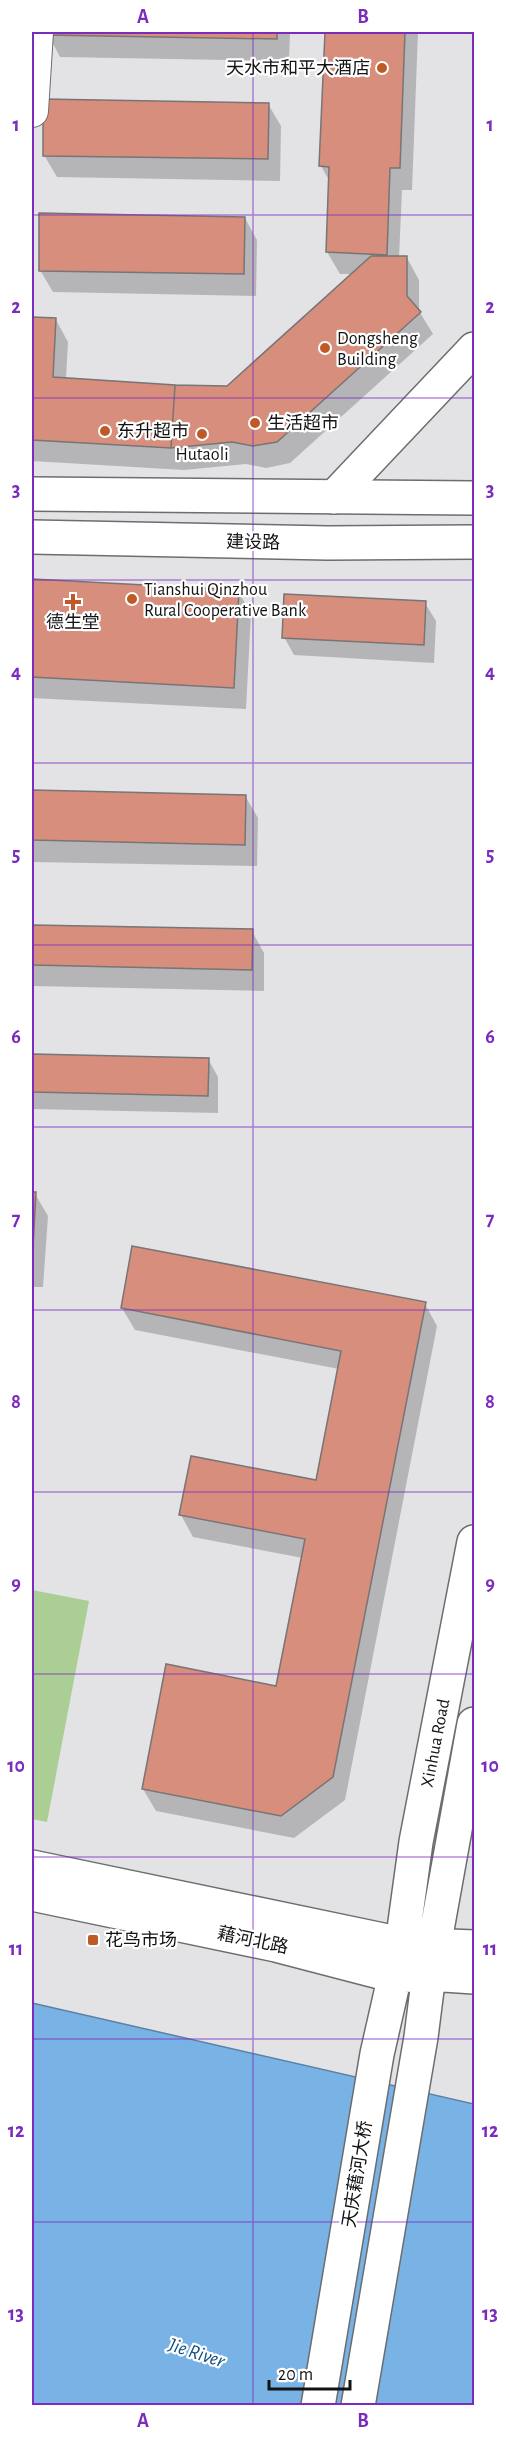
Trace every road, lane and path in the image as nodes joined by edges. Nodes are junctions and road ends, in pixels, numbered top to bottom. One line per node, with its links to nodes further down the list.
1 (37, 32): 2 (street)
2 (32, 111)
3 (474, 349): 5 (main road)
4 (32, 494): 5 (main road)
5 (334, 497): 6 (main road)
6 (474, 498)
7 (32, 537): 8 (main road, 建设路)
8 (473, 543)
9 (474, 1542): 13 (main road, Xinhua Road)
10 (474, 1724): 15 (main road, Xinhua Road)
11 (32, 1867): 13 (main road, 藉河北路)
12 (32, 1894): 16 (main road, 藉河北路)
13 (402, 1944): 15 (main road, 藉河北路); 16 (main road, 天庆藉河大桥)
14 (474, 1947): 15 (main road, 藉河北路)
15 (432, 1960): 16 (main road, 藉河北路); 17 (main road, 藉河北路); 19 (main road)
16 (395, 1976): 18 (main road, 天庆藉河大桥)
17 (474, 1977)
18 (318, 2406)
19 (358, 2406)

